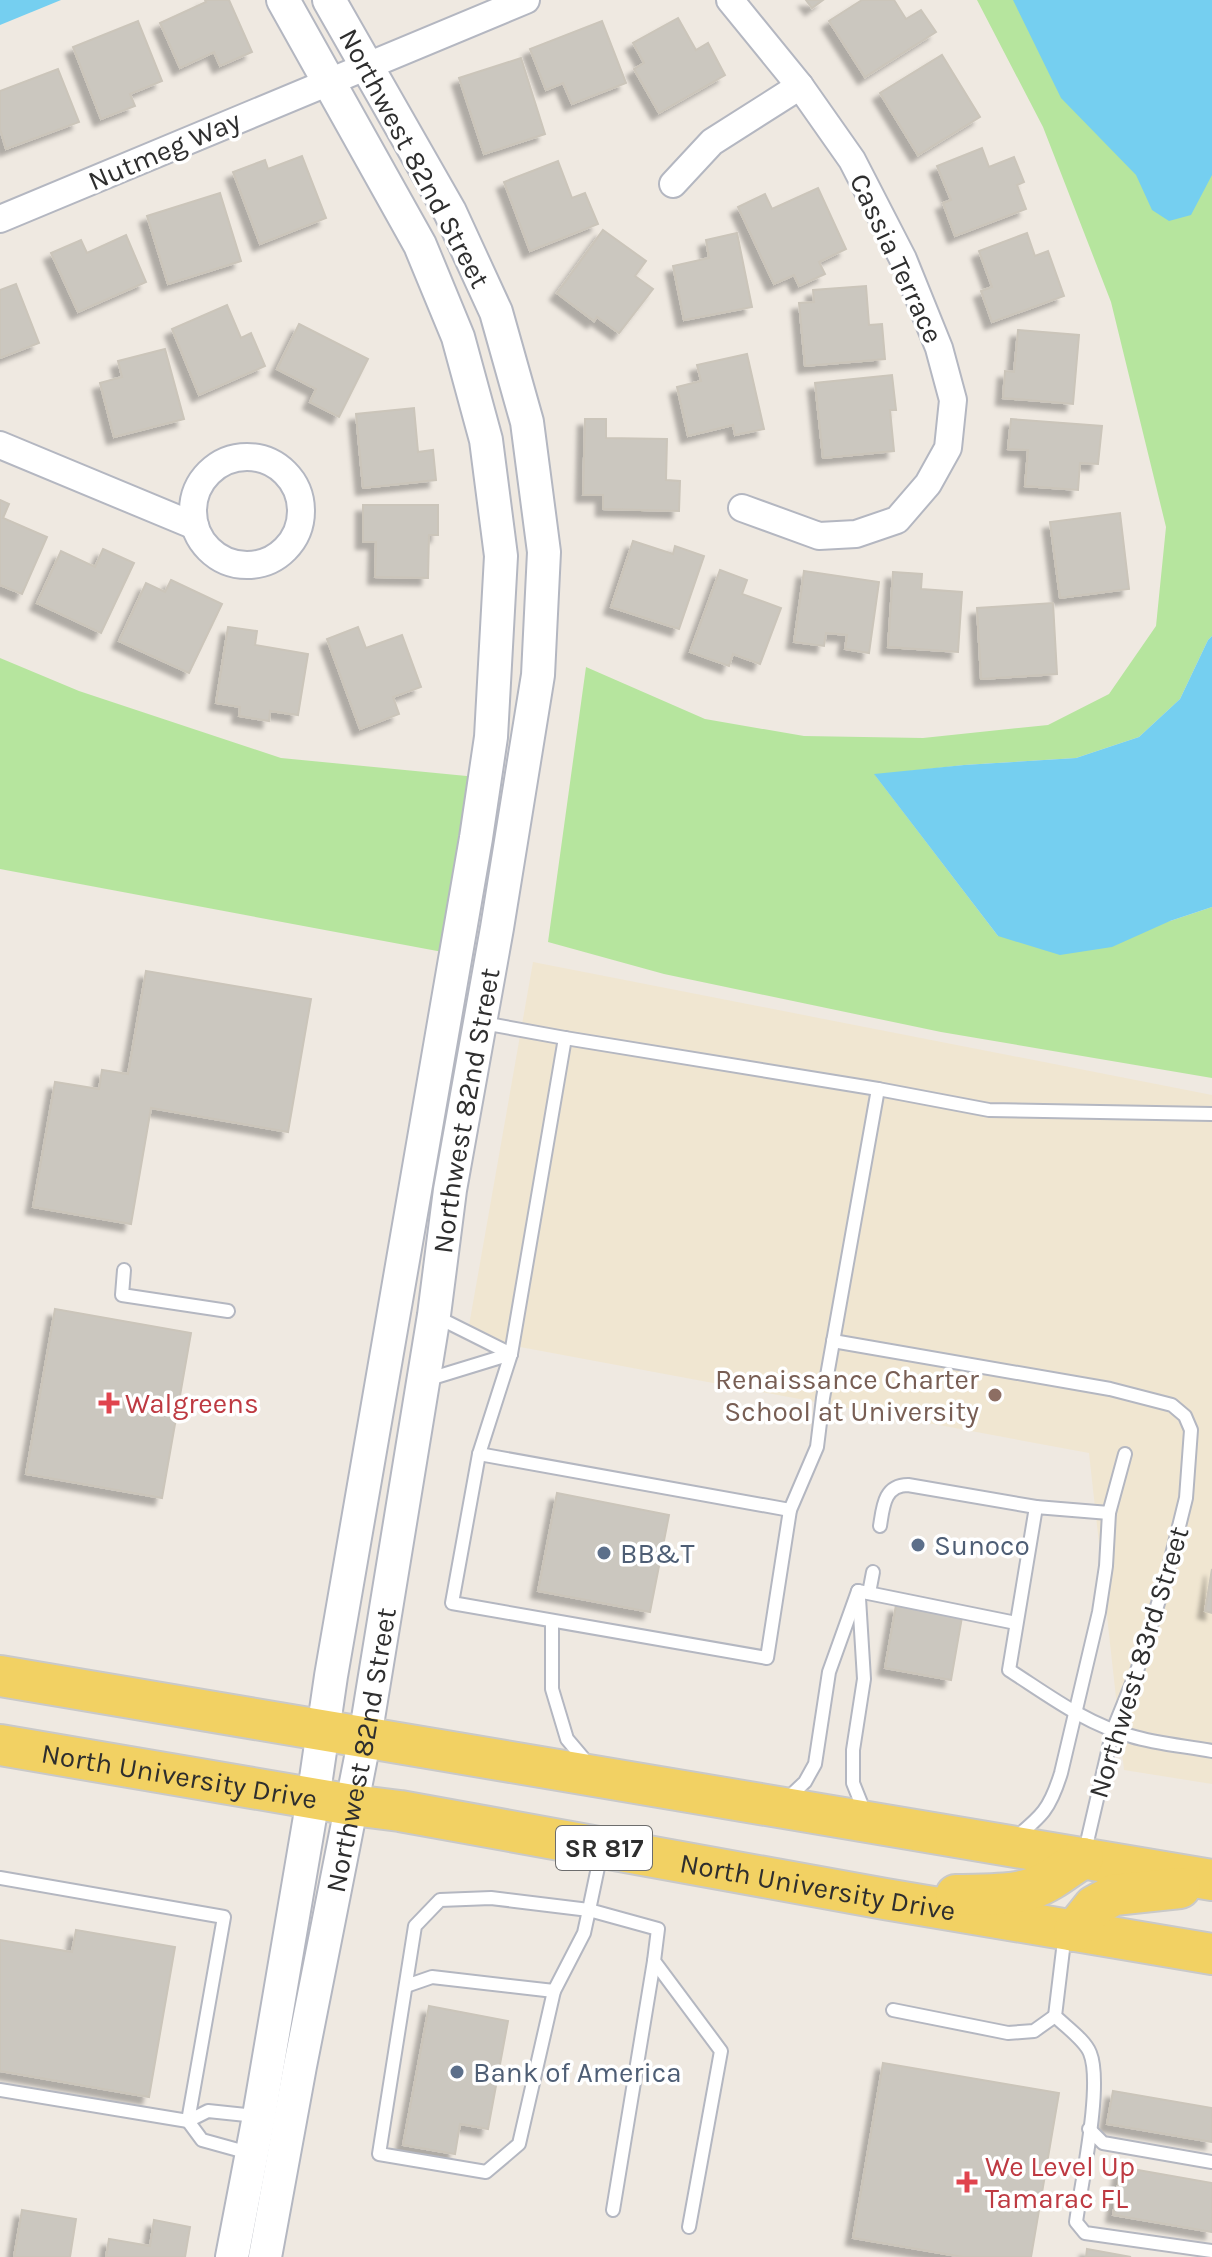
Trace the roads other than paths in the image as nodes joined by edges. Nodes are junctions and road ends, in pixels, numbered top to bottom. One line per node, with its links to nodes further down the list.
1 (283, 0): 6 (street, Northwest 82nd Street)
2 (329, 0): 5 (street, Northwest 82nd Street)
3 (526, 0): 5 (street)
4 (730, 0): 7 (street, Cassia Terrace)
5 (368, 65): 6 (street); 13 (street, Northwest 82nd Street)
6 (329, 81): 9 (street, Nutmeg Way); 35 (street, Northwest 82nd Street)
7 (800, 86): 8 (street); 11 (street, Cassia Terrace)
8 (673, 184)
9 (0, 219)
10 (0, 445): 12 (street)
11 (742, 508)
12 (195, 526): 12 (street)
13 (479, 1022): 14 (lane); 19 (street, Northwest 82nd Street)
14 (565, 1038): 15 (lane); 21 (lane)
15 (878, 1089): 16 (lane); 20 (lane)
16 (1212, 1114)
17 (124, 1270): 18 (lane)
18 (228, 1311)
19 (434, 1315): 21 (lane); 22 (street, Northwest 82nd Street)
20 (833, 1341): 26 (lane); 36 (lane, Northwest 83rd Street)
21 (511, 1354): 22 (lane); 23 (lane)
22 (423, 1381): 37 (street, Northwest 82nd Street)
23 (479, 1454): 26 (lane); 31 (lane)
24 (1125, 1454): 27 (lane, Northwest 83rd Street)
25 (1036, 1507): 27 (lane); 28 (lane); 32 (lane)
26 (790, 1510): 31 (lane)
27 (1109, 1513): 34 (lane, Northwest 83rd Street)
28 (880, 1526)
29 (873, 1572): 30 (lane)
30 (864, 1592): 32 (lane); 43 (lane); 44 (lane)
31 (552, 1621): 40 (lane)
32 (1016, 1623): 34 (lane)
33 (0, 1676): 35 (main road, SR 817)
34 (1076, 1713): 36 (lane); 45 (lane, Northwest 83rd Street)
35 (322, 1730): 37 (main road, SR 817); 41 (street, Northwest 82nd Street)
36 (1113, 1730): 39 (lane); 47 (lane, Northwest 83rd Street)
37 (365, 1737): 40 (main road, SR 817); 42 (street, Northwest 82nd Street)
38 (0, 1745): 41 (main road, North University Drive / SR 817)
39 (1212, 1751)
40 (599, 1777): 43 (main road, SR 817)
41 (313, 1799): 42 (main road, North University Drive / SR 817); 60 (street, Northwest 82nd Street)
42 (352, 1805): 46 (main road, North University Drive / SR 817); 60 (street, Northwest 82nd Street)
43 (778, 1807): 44 (main road, SR 817)
44 (870, 1823): 45 (main road, SR 817)
45 (1005, 1847): 47 (main road, SR 817)
46 (602, 1848): 50 (main road, North University Drive / SR 817); 51 (lane)
47 (1083, 1858): 49 (main road, SR 817); 50 (main road)
48 (0, 1878): 61 (lane)
49 (1212, 1883): 52 (main road)
50 (885, 1899): 52 (main road, North University Drive / SR 817)
51 (589, 1910): 54 (lane); 55 (lane); 56 (lane)
52 (1070, 1930): 53 (main road, North University Drive / SR 817); 58 (lane)
53 (1212, 1954)
54 (654, 1961): 65 (lane); 66 (lane)
55 (406, 1986): 56 (lane); 56 (lane)
56 (554, 1991)
57 (893, 2010): 58 (lane)
58 (1055, 2016): 62 (lane)
59 (0, 2090): 61 (lane)
60 (275, 2119): 61 (lane); 63 (street, Northwest 82nd Street)
61 (188, 2121): 63 (lane)
62 (1089, 2129): 64 (lane); 67 (lane)
63 (268, 2155): 68 (street, Northwest 82nd Street); 69 (street, Northwest 82nd Street)
64 (1212, 2162)
65 (613, 2210)
66 (689, 2227)
67 (1212, 2251)
68 (232, 2257)
69 (265, 2257)

